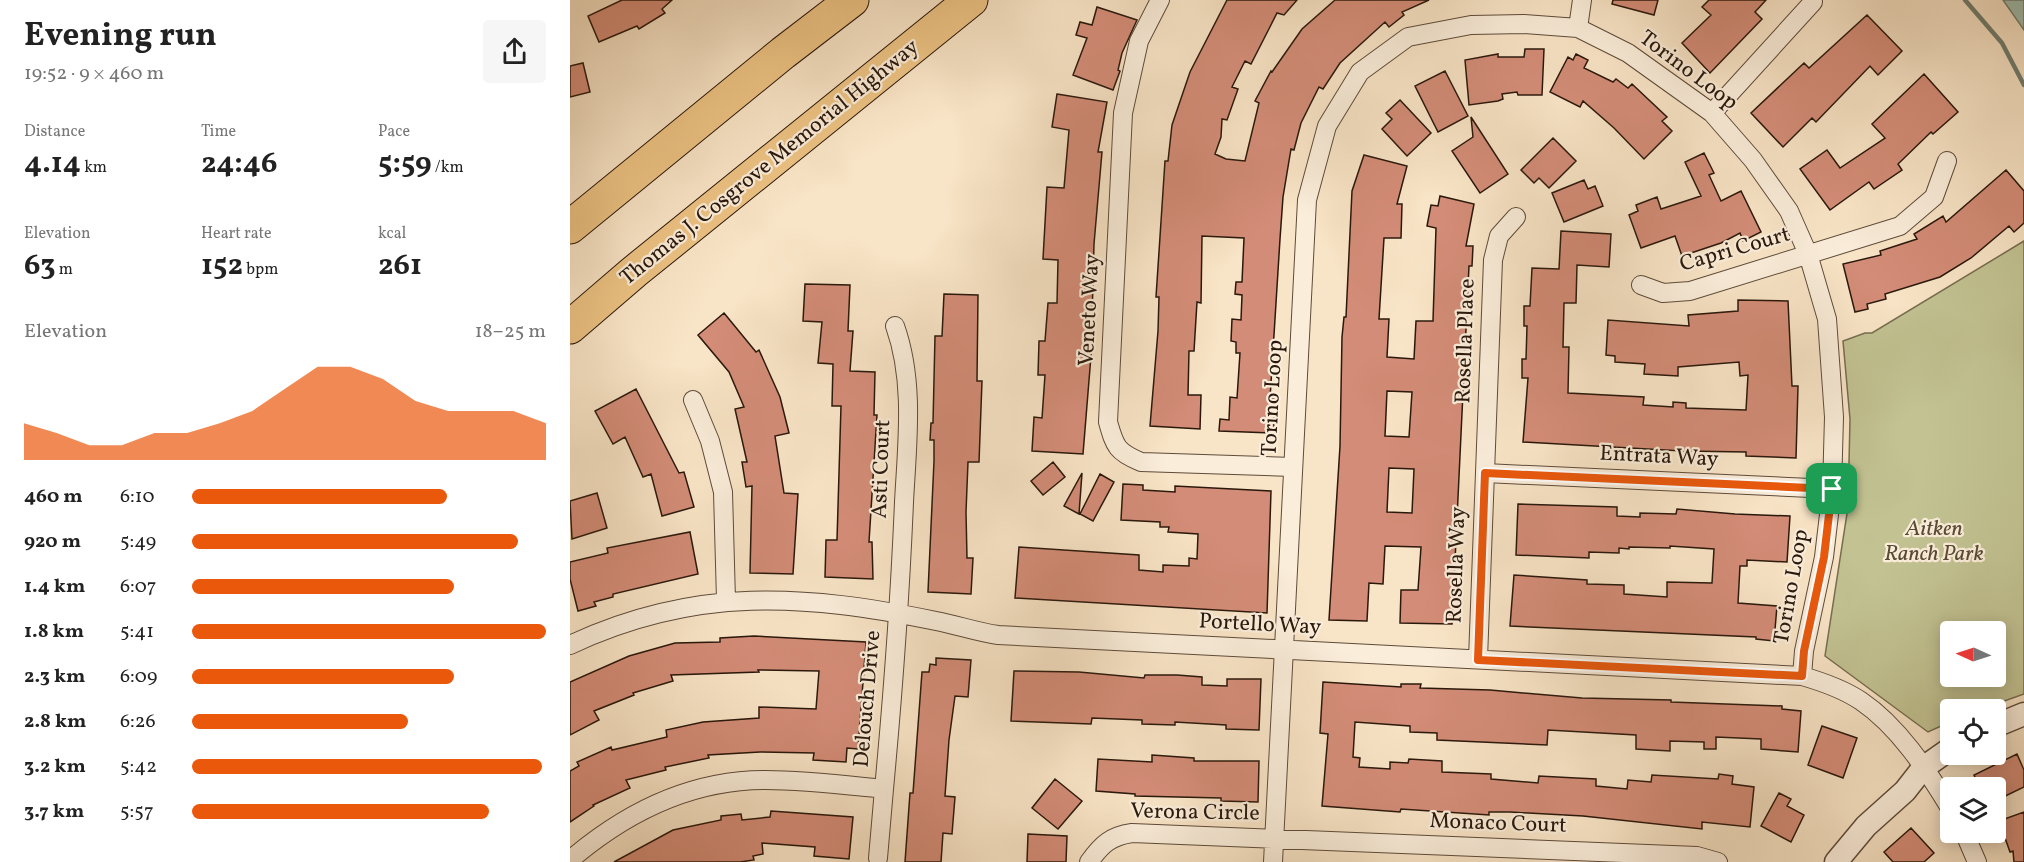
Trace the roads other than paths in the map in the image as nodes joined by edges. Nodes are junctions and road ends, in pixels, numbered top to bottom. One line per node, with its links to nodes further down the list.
1 (852, 0): 10 (highway)
2 (971, 0): 14 (highway, Thomas J. Cosgrove Memorial Highway)
3 (1160, 0): 16 (street, Veneto Way)
4 (1582, 0): 6 (street)
5 (1813, 2): 7 (street)
6 (1578, 28): 7 (street, Torino Loop); 16 (street, Torino Loop)
7 (1712, 113): 11 (street, Torino Loop)
8 (1947, 161): 11 (street, Capri Court)
9 (1515, 217): 17 (street, Rosella Place)
10 (570, 227)
11 (1808, 254): 12 (street, Capri Court); 18 (street, Torino Loop)
12 (1641, 285)
13 (895, 326): 20 (street, Asti Court)
14 (570, 327)
15 (693, 400): 19 (street)
16 (1293, 467): 22 (street, Torino Loop)
17 (1485, 473): 18 (street, Entrata Way); 23 (street, Rosella Way)
18 (1832, 489): 24 (street, Torino Loop)
19 (726, 600): 20 (street, Portello Way); 21 (street, Portello Way)
20 (899, 614): 22 (street, Portello Way); 29 (street, Delouch Drive)
21 (570, 643)
22 (1284, 650): 23 (street, Portello Way); 31 (street, Torino Loop)
23 (1478, 660): 24 (street, Portello Way)
24 (1802, 676): 28 (street, Portello Way)
25 (2024, 714): 26 (street)
26 (2006, 721)
27 (1940, 756): 28 (street)
28 (1923, 768): 30 (street, Portello Way); 38 (street)
29 (884, 789): 33 (street, Delouch Drive); 34 (street, Delouch Drive)
30 (1940, 793)
31 (1274, 839): 35 (street, Verona Circle); 36 (street, Torino Loop); 37 (street, Monaco Court)
32 (1969, 843): 39 (street)
33 (878, 858)
34 (570, 860)
35 (1089, 862)
36 (1273, 862)
37 (1718, 862)
38 (1836, 862)
39 (1977, 862)

